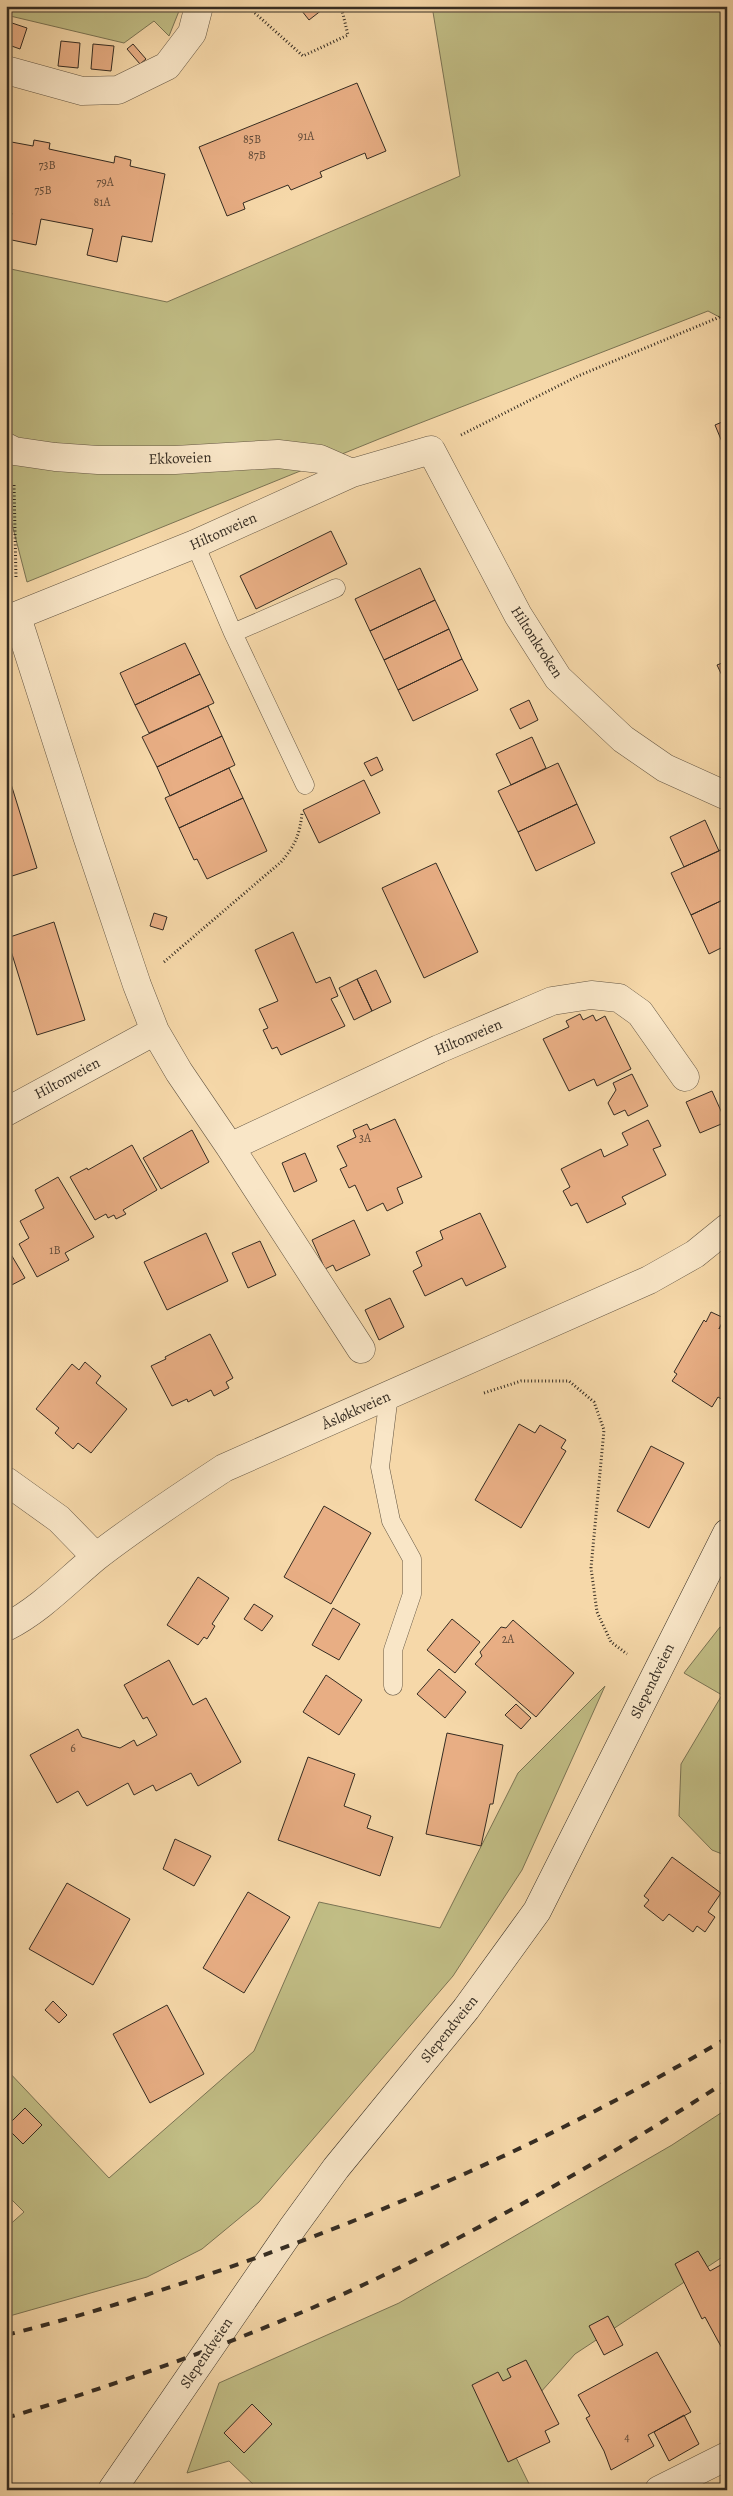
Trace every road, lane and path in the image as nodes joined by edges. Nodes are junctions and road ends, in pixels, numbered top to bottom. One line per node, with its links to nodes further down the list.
1 (199, 6): 4 (street)
2 (247, 6): 3 (path)
3 (341, 6)
4 (6, 70)
5 (727, 314): 7 (path)
6 (10, 449): 8 (street, Ekkoveien); 11 (path)
7 (431, 450): 8 (street, Hiltonveien); 14 (street, Hiltonkroken)
8 (352, 472): 9 (street, Hiltonveien)
9 (195, 544): 11 (street, Hiltonveien); 12 (lane)
10 (336, 588): 12 (lane)
11 (11, 618): 15 (street)
12 (234, 633): 13 (lane)
13 (305, 785): 15 (path)
14 (727, 796)
15 (137, 985): 16 (street)
16 (155, 1031): 18 (street, Hiltonveien); 19 (street)
17 (685, 1077): 19 (street, Hiltonveien)
18 (6, 1112)
19 (230, 1147): 21 (street)
20 (727, 1228): 22 (street, Åsløkkveien)
21 (361, 1349)
22 (389, 1395): 26 (street, Åsløkkveien); 29 (lane)
23 (475, 1396): 28 (path)
24 (6, 1481): 26 (street)
25 (727, 1533): 31 (street, Slependveien)
26 (96, 1557): 27 (street, Åsløkkveien)
27 (6, 1627)
28 (630, 1657)
29 (393, 1686)
30 (727, 2456): 32 (street)
31 (112, 2490)
32 (659, 2490)

